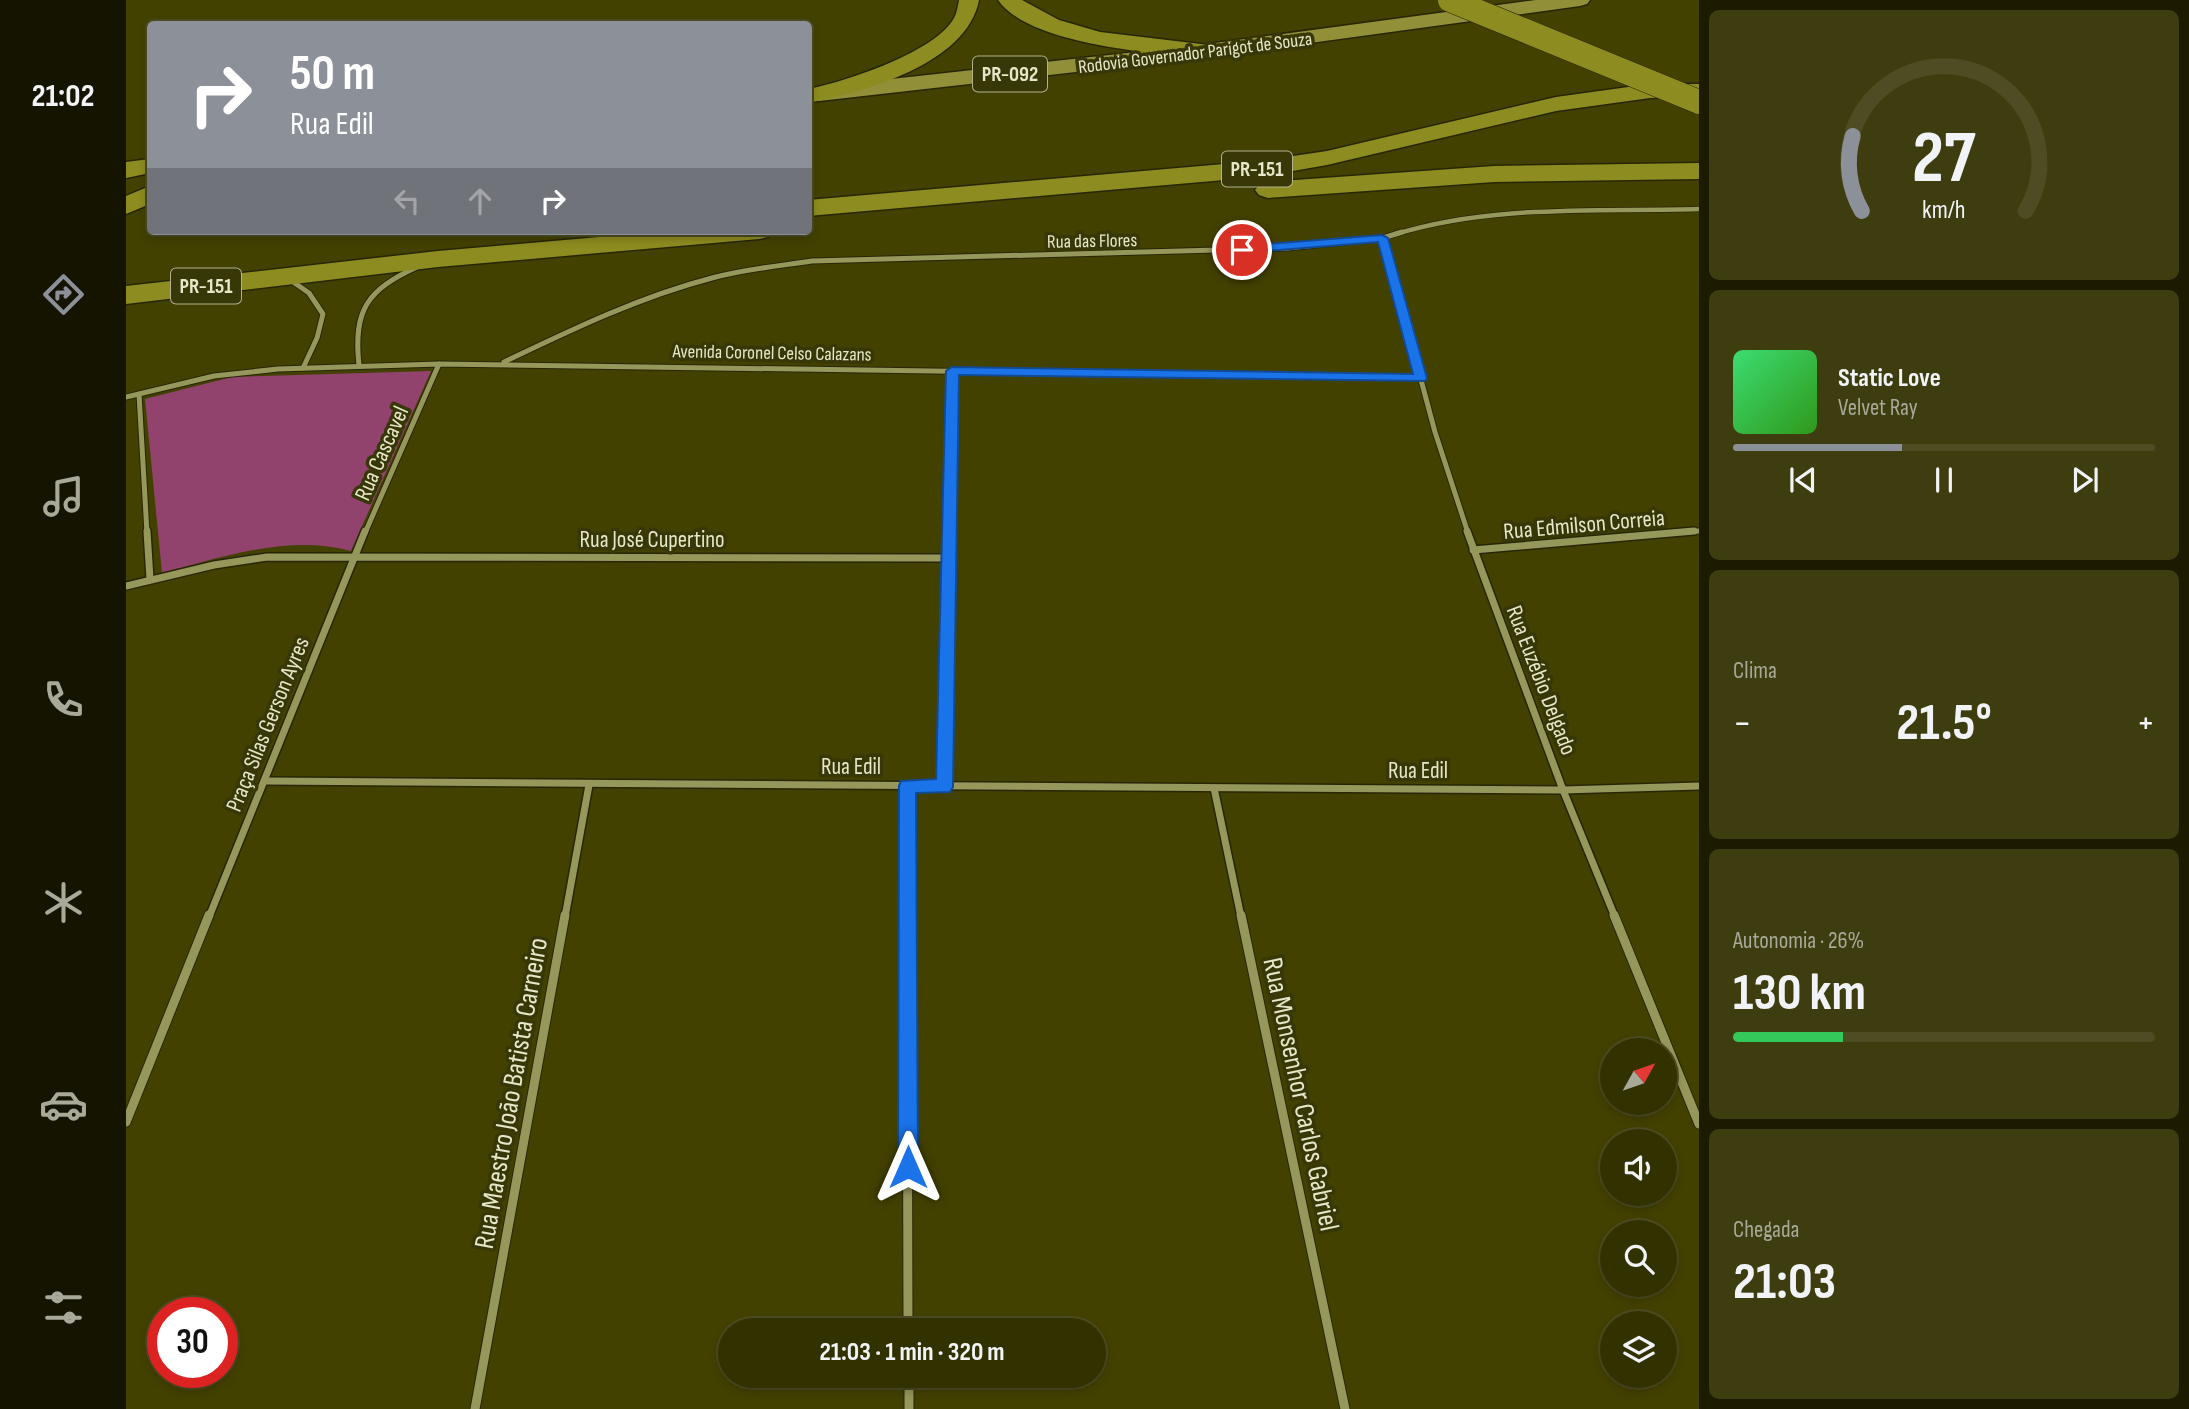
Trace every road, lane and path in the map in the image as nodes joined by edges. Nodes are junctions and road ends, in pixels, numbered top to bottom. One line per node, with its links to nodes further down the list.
1 (969, 0): 9 (highway)
2 (1008, 0): 6 (highway)
3 (1450, 0): 10 (highway, bridge)
4 (1487, 0): 7 (highway)
5 (1580, 0): 6 (main road, Rodovia Governador Parigot de Souza / PR-092)
6 (1201, 51): 9 (main road, Rodovia Governador Parigot de Souza / PR-092)
7 (1699, 84)
8 (1699, 90): 18 (highway, PR-151)
9 (814, 95)
10 (1699, 102)
11 (147, 166): 12 (highway)
12 (126, 170)
13 (1699, 171): 20 (highway, PR-151)
14 (147, 182): 15 (highway)
15 (126, 185)
16 (147, 196): 17 (highway)
17 (126, 206)
18 (812, 208)
19 (1699, 209): 23 (street, Rua das Flores)
20 (812, 227)
21 (522, 235): 25 (highway, PR-151)
22 (713, 235): 24 (highway, PR-151)
23 (1382, 238): 28 (street, Rua das Flores); 32 (street, Rua Euzébio Delgado)
24 (438, 259): 25 (highway, PR-151); 29 (street)
25 (275, 269): 26 (highway, PR-151); 30 (street)
26 (128, 282)
27 (439, 364): 28 (street, Avenida Coronel Celso Calazans); 29 (street, Avenida Coronel Celso Calazans); 37 (street, Rua Cascavel)
28 (500, 364): 31 (street, Avenida Coronel Celso Calazans)
29 (359, 366): 30 (street, Avenida Coronel Celso Calazans)
30 (303, 368): 33 (street, Avenida Coronel Celso Calazans)
31 (952, 371): 32 (street, Avenida Coronel Celso Calazans); 38 (street)
32 (1420, 378): 36 (street, Rua Euzébio Delgado)
33 (139, 394): 34 (street, Avenida Coronel Celso Calazans); 39 (street)
34 (126, 397)
35 (1699, 531): 36 (street, Rua Edmilson Correia)
36 (1473, 550): 47 (street, Rua Euzébio Delgado)
37 (355, 555): 38 (street, Rua José Cupertino); 39 (street); 41 (street, Praça Silas Gerson Ayres)
38 (949, 558): 45 (street)
39 (150, 579): 40 (street)
40 (126, 586)
41 (265, 781): 42 (street, Rua Edil); 48 (street, Praça Silas Gerson Ayres)
42 (589, 785): 43 (street, Rua Edil); 52 (street, Rua Maestro João Batista Carneiro)
43 (907, 786): 45 (street, Rua Edil); 50 (street)
44 (1699, 786): 47 (street, Rua Edil)
45 (944, 787): 46 (street, Rua Edil)
46 (1214, 788): 47 (street, Rua Edil); 54 (street, Rua Monsenhor Carlos Gabriel)
47 (1563, 790): 49 (street, Rua Euzébio Delgado)
48 (126, 1122)
49 (1699, 1124)
50 (908, 1318)
51 (909, 1388): 53 (street)
52 (475, 1409)
53 (909, 1409)
54 (1345, 1409)

